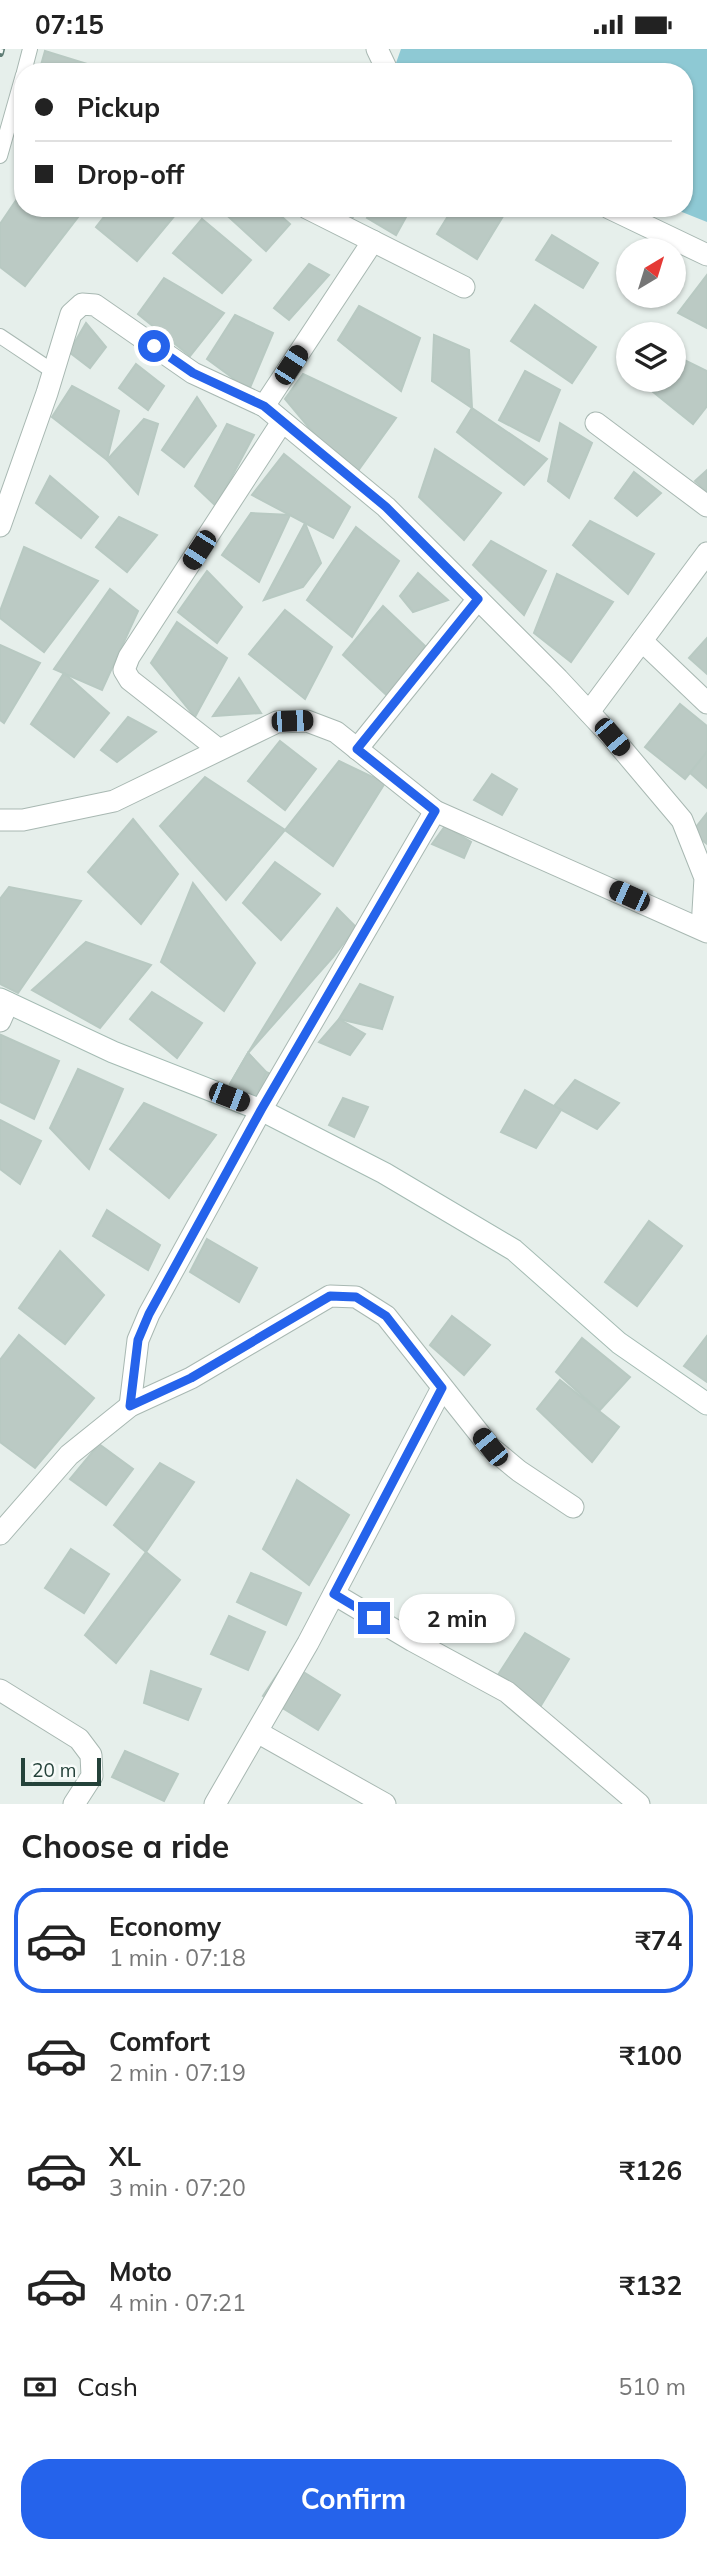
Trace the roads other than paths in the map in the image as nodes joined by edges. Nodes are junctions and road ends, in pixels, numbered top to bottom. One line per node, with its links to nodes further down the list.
1 (14, 105): 2 (lane)
2 (0, 156)
3 (325, 217): 5 (street)
4 (628, 217): 6 (street)
5 (373, 241): 7 (street); 10 (street)
6 (707, 255)
7 (464, 287)
8 (0, 336): 9 (lane)
9 (54, 372): 10 (street); 14 (street)
10 (264, 406): 11 (street)
11 (282, 422): 16 (street); 20 (street)
12 (596, 423): 13 (street)
13 (707, 506)
14 (0, 526)
15 (707, 553): 17 (street)
16 (478, 599): 19 (street); 21 (street)
17 (642, 641): 18 (street); 19 (street)
18 (707, 702)
19 (589, 712): 24 (street)
20 (218, 749): 21 (street); 23 (street)
21 (357, 749): 22 (street)
22 (435, 811): 24 (street); 26 (street)
23 (0, 820)
24 (704, 930)
25 (3, 1008): 26 (street)
26 (261, 1110): 28 (street); 29 (street)
27 (442, 1388): 29 (street); 30 (street); 32 (street)
28 (707, 1404)
29 (130, 1406): 31 (street)
30 (573, 1507)
31 (0, 1534)
32 (334, 1594): 34 (street); 38 (street)
33 (0, 1690): 35 (street)
34 (257, 1732): 36 (street); 37 (street)
35 (75, 1804)
36 (215, 1804)
37 (385, 1804)
38 (639, 1804)

